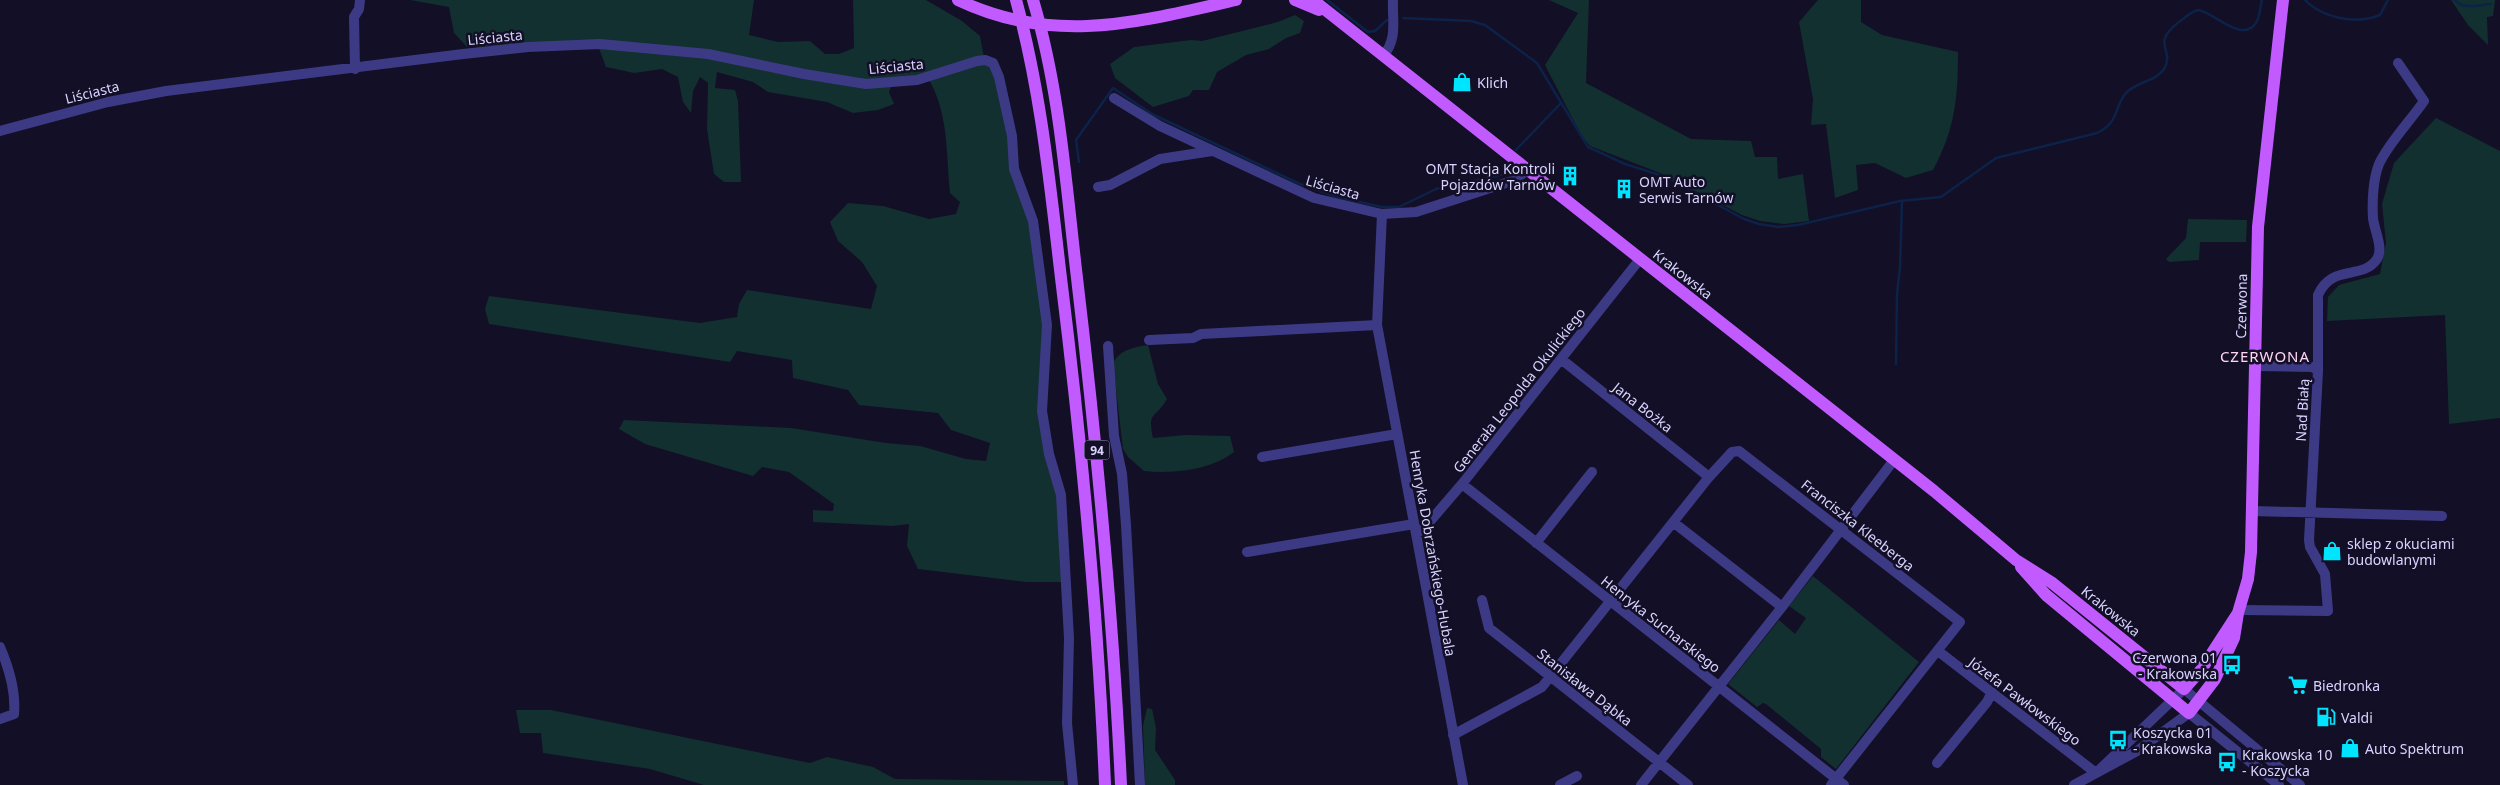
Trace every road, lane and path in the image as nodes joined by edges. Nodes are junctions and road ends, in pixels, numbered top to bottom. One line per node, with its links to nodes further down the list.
1 (360, 0): 13 (street)
2 (958, 0): 5 (main road)
3 (1016, 0): 63 (main road, 94)
4 (1033, 0): 64 (main road, 94)
5 (1236, 0)
6 (1295, 0): 10 (main road, Krakowska)
7 (1313, 0): 10 (main road, Krakowska)
8 (1393, 0): 11 (street)
9 (2283, 0): 25 (main road, Czerwona)
10 (1330, 14): 11 (main road, Krakowska)
11 (1383, 56): 17 (main road, Krakowska)
12 (2398, 63): 26 (street)
13 (355, 69): 15 (street, Liściasta); 62 (street, Liściasta)
14 (1114, 98): 16 (street, Liściasta)
15 (0, 131)
16 (1213, 151): 18 (street); 19 (street, Liściasta)
17 (1527, 170): 19 (street, Liściasta); 20 (main road, Krakowska)
18 (1098, 188)
19 (1382, 214): 21 (street, Henryka Dobrzańskiego-Hubala)
20 (1640, 259): 24 (street, Generała Leopolda Okulickiego); 29 (main road, Krakowska)
21 (1378, 325): 22 (street); 27 (street, Henryka Dobrzańskiego-Hubala)
22 (1149, 340)
23 (1108, 346): 65 (street)
24 (1561, 359): 31 (street, Jana Bożka); 32 (street, Generała Leopolda Okulickiego)
25 (2255, 366): 26 (street, Nad Białą); 33 (main road, Czerwona)
26 (2318, 371): 34 (street, Nad Białą)
27 (1397, 434): 28 (street); 37 (street, Henryka Dobrzańskiego-Hubala)
28 (1262, 457)
29 (1894, 460): 38 (street); 41 (main road, Krakowska)
30 (1592, 472): 39 (street)
31 (1709, 476): 36 (street, Franciszka Kleeberga); 38 (street, Franciszka Kleeberga)
32 (1462, 484): 37 (street, Generała Leopolda Okulickiego); 39 (street, Henryka Sucharskiego)
33 (2253, 512): 34 (street); 45 (main road, Czerwona)
34 (2310, 513): 35 (street); 45 (street, Nad Białą)
35 (2442, 516)
36 (1673, 522): 43 (street, Franciszka Kleeberga); 44 (street)
37 (1415, 529): 40 (street); 56 (street, Henryka Dobrzańskiego-Hubala)
38 (1842, 529): 44 (street); 47 (street, Franciszka Kleeberga)
39 (1536, 543): 43 (street, Henryka Sucharskiego)
40 (1247, 552)
41 (2016, 560): 50 (main road, Krakowska); 52 (main road, Krakowska)
42 (1482, 600): 48 (street, Stanisława Dąbka)
43 (1611, 601): 48 (street, Franciszka Kleeberga); 49 (street, Henryka Sucharskiego)
44 (1782, 607): 49 (street)
45 (2239, 612): 50 (main road, Czerwona); 53 (main road, Czerwona)
46 (0, 647): 55 (street)
47 (1938, 651): 51 (street, Józefa Pawłowskiego); 61 (street, Franciszka Kleeberga)
48 (1551, 678): 56 (street, Franciszka Kleeberga); 57 (street, Stanisława Dąbka)
49 (1718, 686): 57 (street); 61 (street, Henryka Sucharskiego)
50 (2184, 690): 52 (street); 53 (street, Krakowska)
51 (1992, 692): 58 (street); 59 (street, Józefa Pawłowskiego)
52 (2174, 700): 54 (main road, Krakowska); 59 (street)
53 (2198, 702): 54 (main road); 72 (street, Krakowska)
54 (2188, 713): 59 (street); 71 (street, Krakowska)
55 (0, 719)
56 (1453, 735): 66 (street, Henryka Dobrzańskiego-Hubala)
57 (1660, 762): 68 (street); 69 (street, Stanisława Dąbka)
58 (1937, 763)
59 (2096, 773): 70 (street)
60 (1577, 776): 67 (street)
61 (1837, 783)
62 (1073, 785)
63 (1105, 785)
64 (1121, 785)
65 (1140, 785)
66 (1463, 785)
67 (1560, 785)
68 (1641, 785)
69 (1688, 785)
70 (2074, 785)
71 (2279, 785)
72 (2300, 785)

